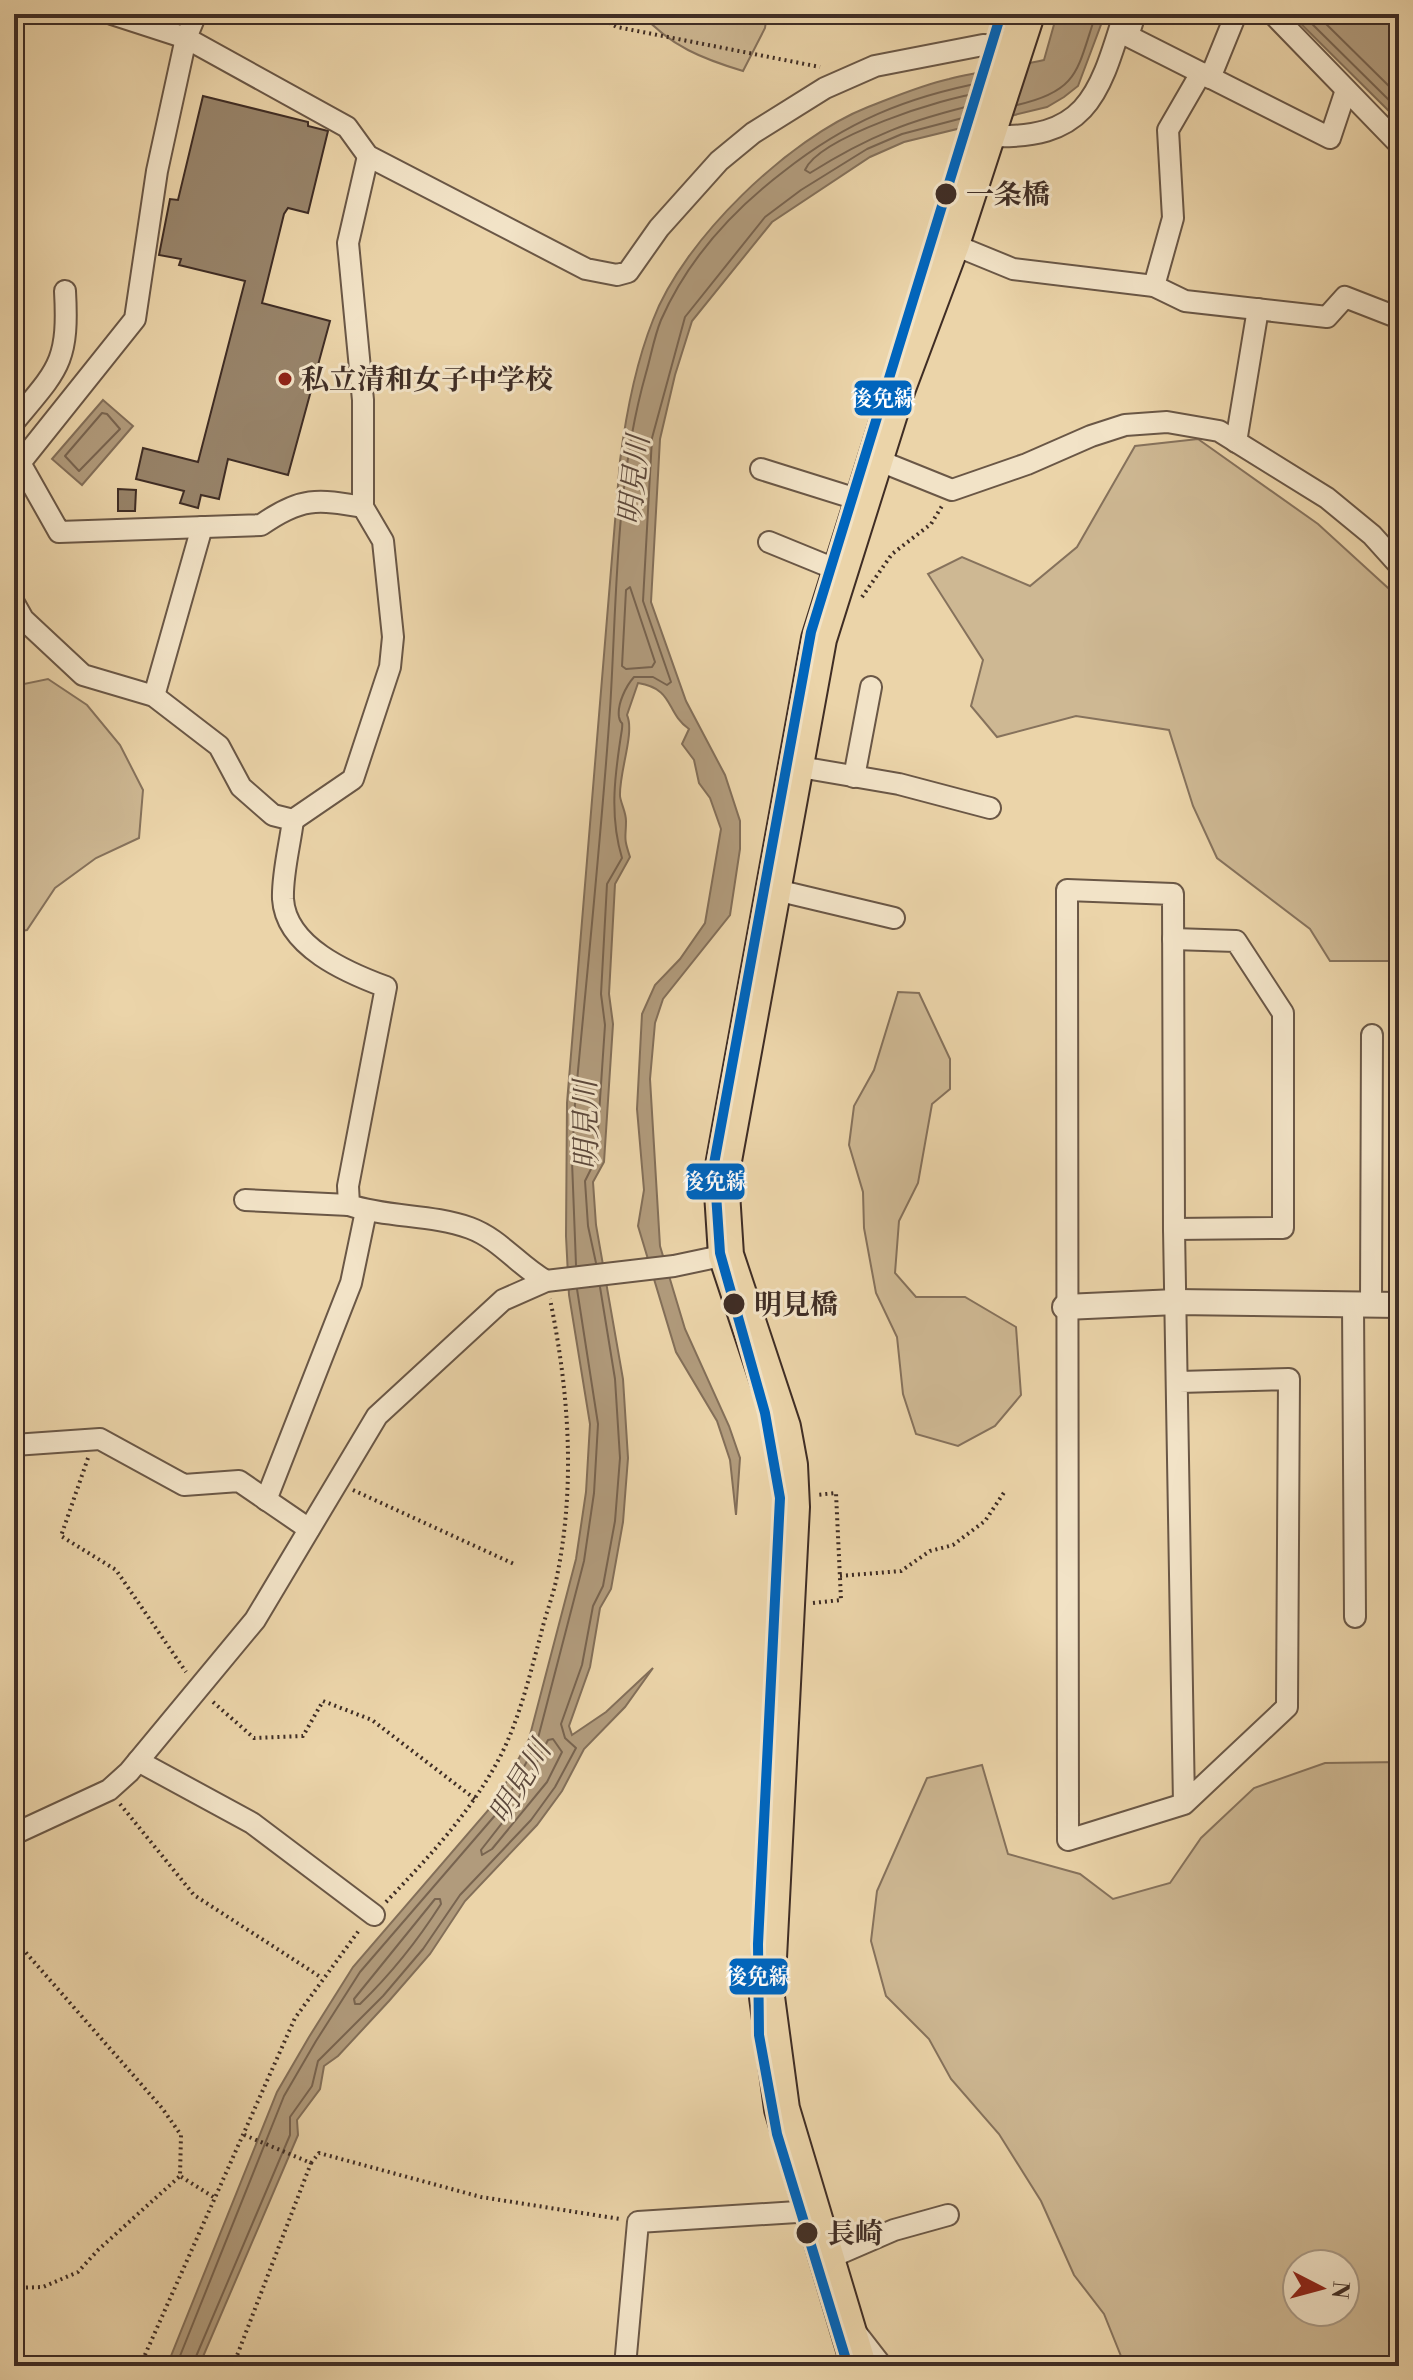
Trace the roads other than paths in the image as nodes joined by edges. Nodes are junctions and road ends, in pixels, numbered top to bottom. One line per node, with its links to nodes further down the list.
1 (112, 14): 7 (street)
2 (196, 14): 7 (street)
3 (1125, 14): 11 (street)
4 (1135, 14): 9 (street)
5 (1236, 14): 9 (street)
6 (1273, 14): 10 (street)
7 (186, 38): 13 (street); 25 (street)
8 (1019, 41): 11 (highway); 13 (street)
9 (1206, 75): 10 (street); 15 (street)
10 (1346, 90): 12 (street)
11 (991, 130): 14 (highway)
12 (1399, 144)
13 (368, 156): 24 (street)
14 (952, 244): 15 (street); 21 (highway)
15 (1154, 286): 17 (street)
16 (65, 291): 19 (street)
17 (1258, 309): 18 (street); 20 (street)
18 (1399, 318)
19 (14, 422)
20 (1236, 442): 21 (street); 27 (street)
21 (875, 459): 23 (highway)
22 (761, 469): 23 (street)
23 (863, 501): 28 (highway)
24 (363, 507): 25 (street); 35 (street)
25 (202, 527): 31 (street)
26 (769, 542): 28 (street)
27 (1399, 565)
28 (840, 571): 32 (highway)
29 (14, 603): 31 (street)
30 (871, 687): 33 (street)
31 (154, 696): 35 (street)
32 (794, 766): 33 (street); 36 (highway)
33 (854, 777): 34 (street)
34 (990, 808)
35 (293, 820): 41 (street)
36 (772, 889): 37 (street); 43 (highway)
37 (894, 918)
38 (1173, 939): 42 (street); 42 (street); 48 (street)
39 (1372, 1035): 46 (street)
40 (245, 1200): 41 (street)
41 (358, 1208): 44 (street); 51 (street)
42 (1174, 1229): 45 (street)
43 (726, 1255): 44 (street); 58 (highway)
44 (553, 1280): 52 (street)
45 (1176, 1302): 46 (street); 48 (street); 49 (street)
46 (1362, 1304): 47 (street); 53 (street)
47 (1399, 1305)
48 (1065, 1307): 55 (street)
49 (1179, 1382): 55 (street); 55 (street)
50 (14, 1445): 51 (street)
51 (266, 1500): 52 (street)
52 (309, 1529): 54 (street)
53 (1355, 1617)
54 (138, 1761): 56 (street); 57 (street)
55 (1184, 1804)
56 (14, 1834)
57 (374, 1915)
58 (813, 2211): 60 (highway); 62 (street)
59 (948, 2215): 60 (street)
60 (827, 2259): 61 (highway)
61 (849, 2329): 63 (highway); 64 (street)
62 (625, 2366)
63 (859, 2366)
64 (882, 2366)

